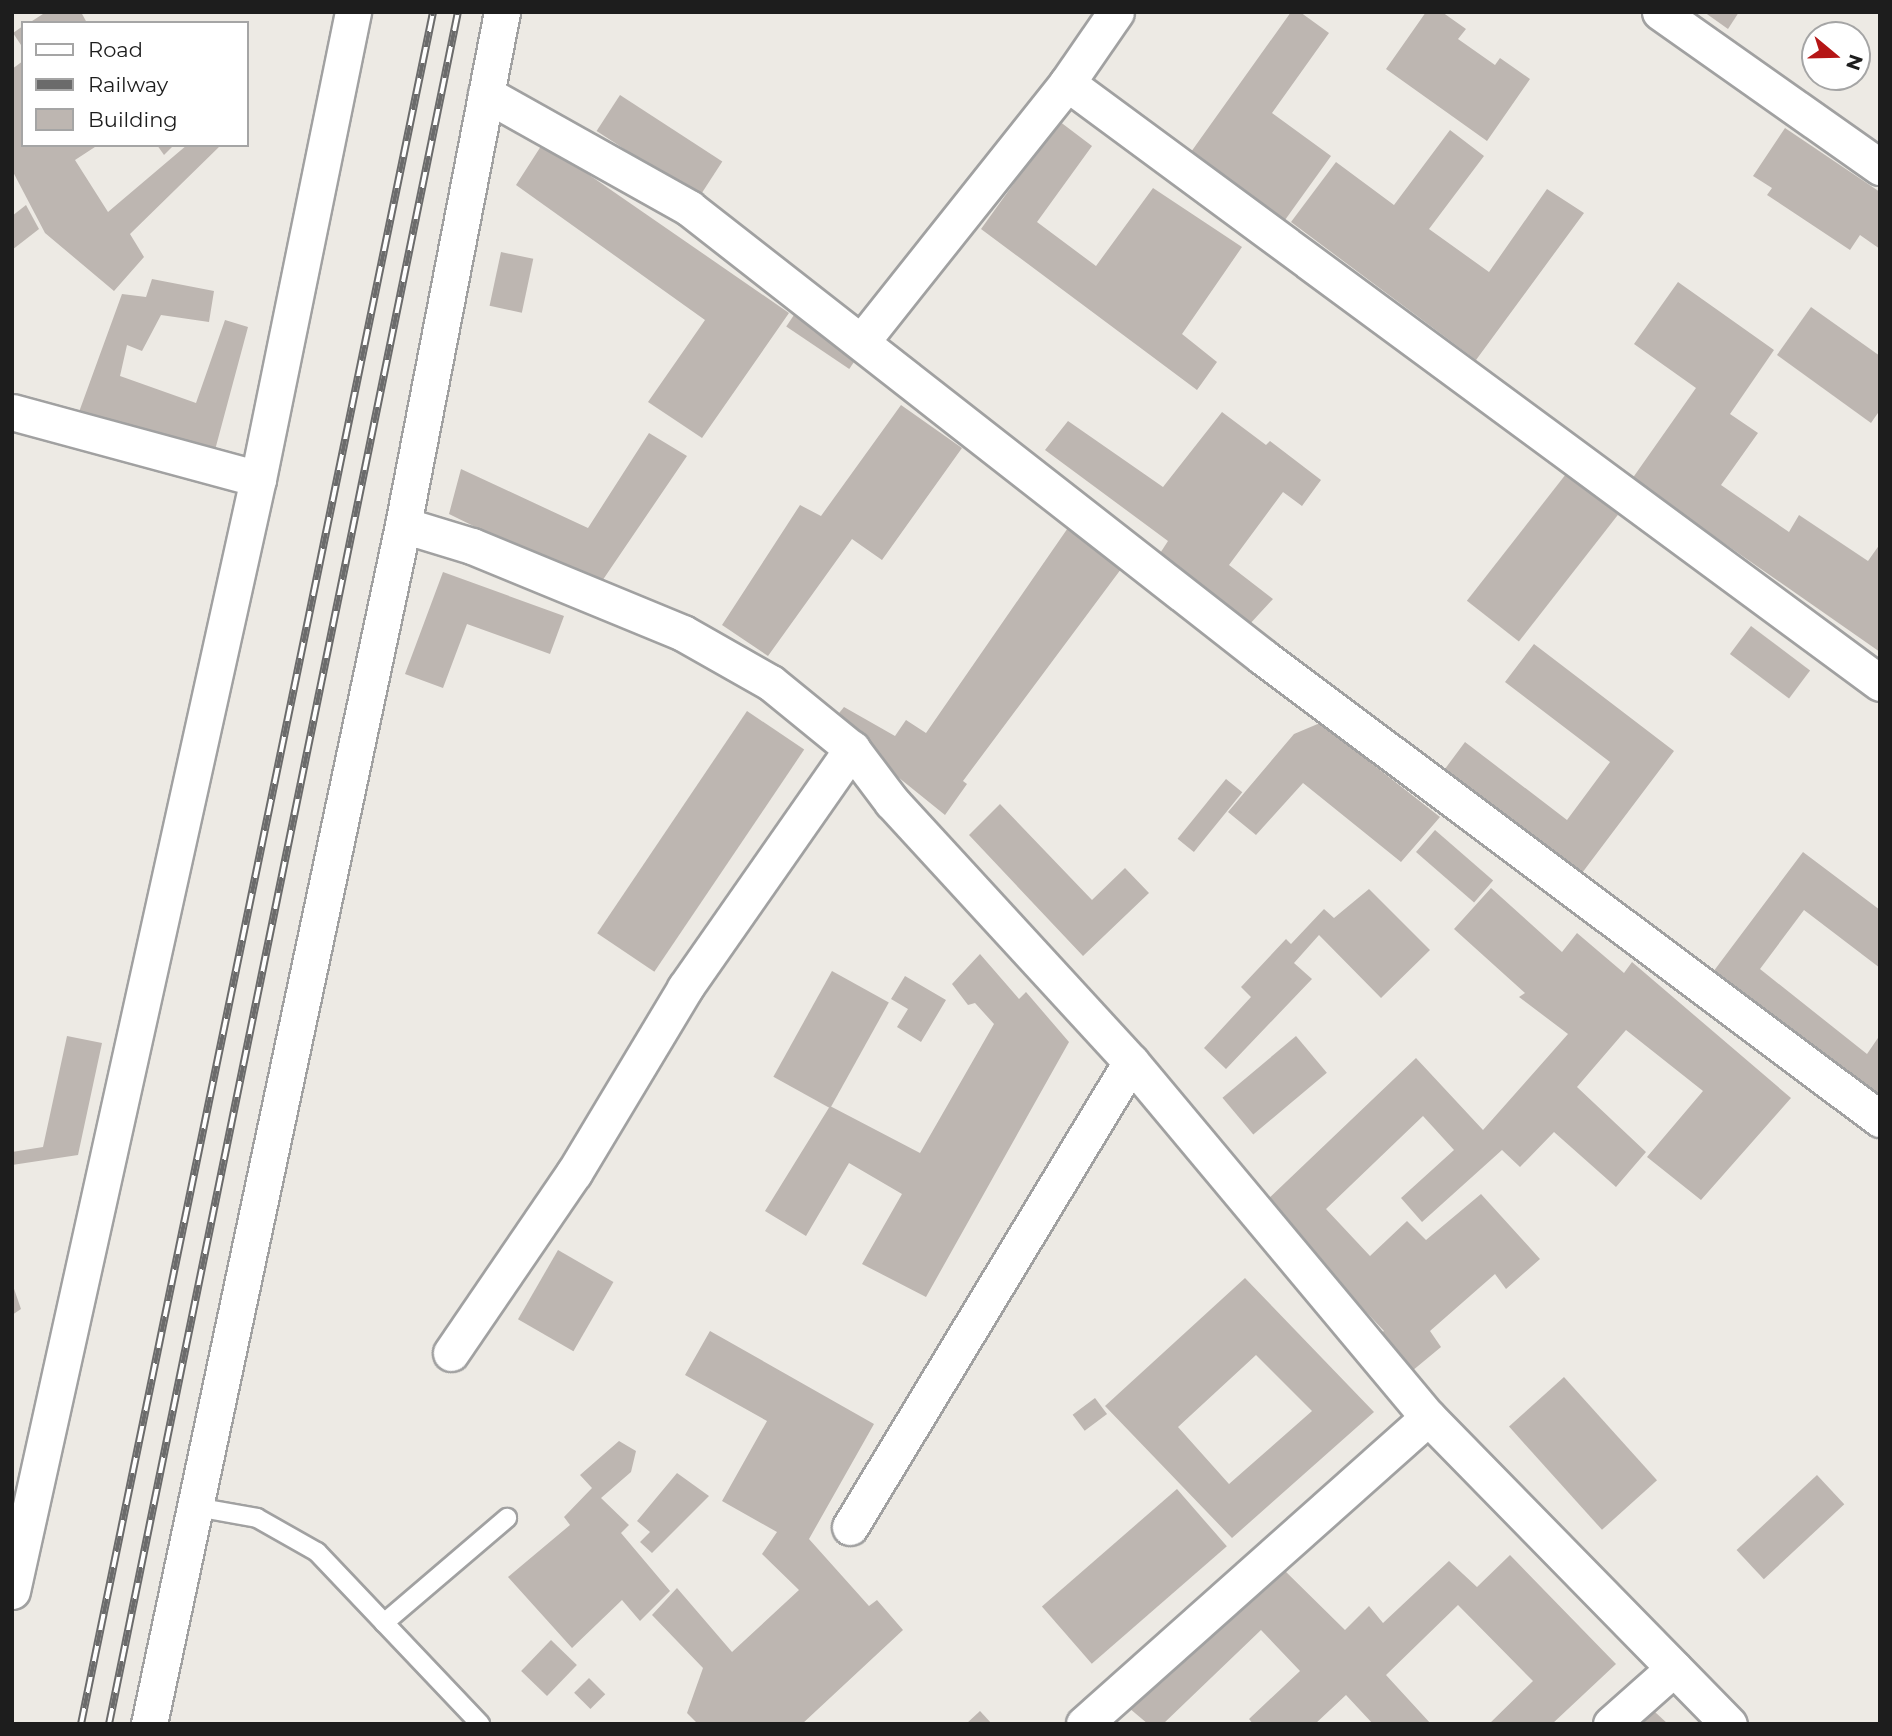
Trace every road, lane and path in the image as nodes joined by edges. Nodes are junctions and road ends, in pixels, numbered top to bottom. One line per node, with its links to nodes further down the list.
1 (353, 12): 10 (street)
2 (502, 12): 6 (street)
3 (1116, 12): 5 (street)
4 (1660, 12): 7 (street)
5 (1067, 83): 8 (street); 12 (street)
6 (486, 94): 8 (street); 11 (street)
7 (1880, 167)
8 (862, 341): 15 (street)
9 (12, 412): 10 (street)
10 (258, 479): 21 (street)
11 (403, 525): 13 (street); 18 (street)
12 (1880, 683)
13 (852, 749): 14 (street); 16 (street)
14 (1130, 1062): 17 (street); 20 (street)
15 (1880, 1119)
16 (451, 1353)
17 (1428, 1417): 23 (street); 26 (street)
18 (196, 1507): 22 (lane); 24 (street)
19 (507, 1518): 22 (lane)
20 (850, 1527)
21 (12, 1591)
22 (384, 1623): 25 (lane)
23 (1674, 1668): 27 (street); 28 (street)
24 (149, 1724)
25 (480, 1724)
26 (1084, 1724)
27 (1611, 1724)
28 (1728, 1724)

